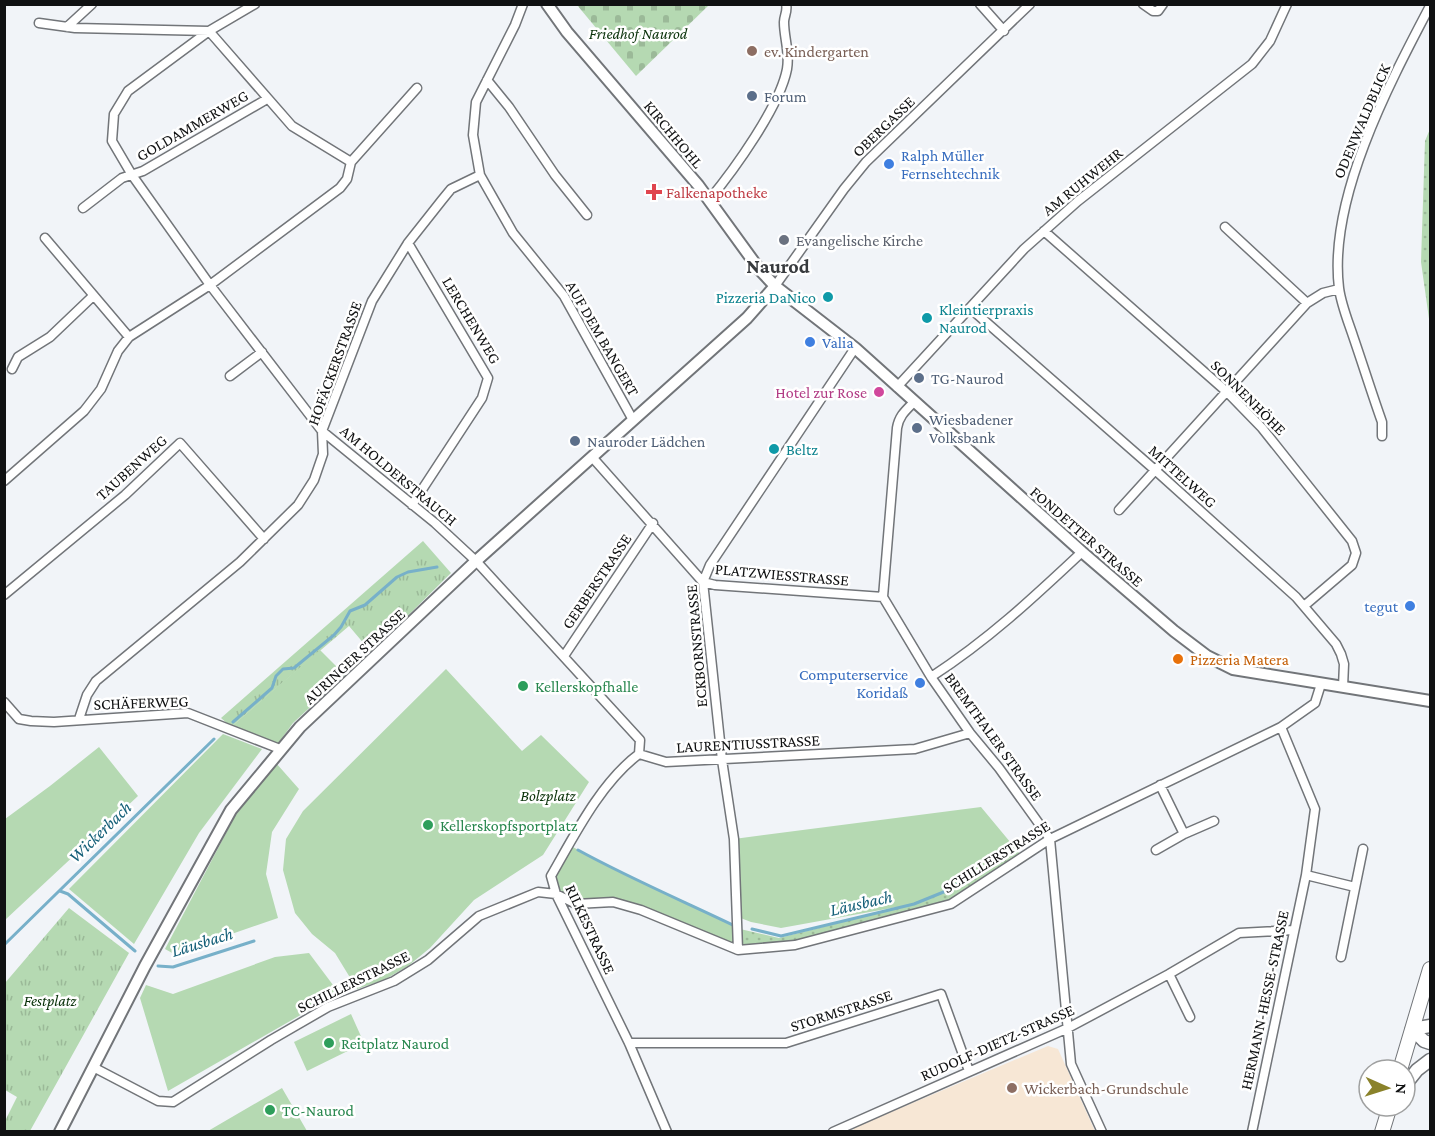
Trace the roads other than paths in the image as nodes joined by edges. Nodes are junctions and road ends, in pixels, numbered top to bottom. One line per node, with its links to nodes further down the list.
1 (93, 4): 13 (street)
2 (255, 4): 14 (street, AM HOLDERSTRAUCH)
3 (523, 4): 16 (street, AUF DEM BANGERT)
4 (546, 4): 22 (street, KIRCHHOHL)
5 (980, 4): 15 (street)
6 (1030, 4): 15 (street, OBERGASSE)
7 (1143, 4): 8 (street)
8 (1163, 4)
9 (1287, 4): 26 (street, AM RUHWEHR)
10 (788, 6): 22 (street)
11 (1431, 6): 31 (street, ODENWALDBLICK)
12 (39, 23): 13 (street)
13 (67, 27): 14 (street)
14 (209, 31): 18 (street); 20 (street, AM HOLDERSTRAUCH)
15 (1004, 31): 30 (street, OBERGASSE)
16 (487, 80): 21 (street, AUF DEM BANGERT); 24 (street)
17 (417, 88): 19 (street)
18 (267, 99): 19 (street); 20 (street, GOLDAMMERWEG)
19 (351, 162): 29 (street)
20 (132, 175): 23 (street); 29 (street, AM HOLDERSTRAUCH)
21 (480, 176): 28 (street, HOFÄCKERSTRASSE); 43 (street, AUF DEM BANGERT)
22 (709, 200): 30 (street, KIRCHHOHL)
23 (83, 208)
24 (587, 215)
25 (1225, 227): 33 (street)
26 (1044, 231): 34 (street, AM RUHWEHR); 41 (street, SONNENHÖHE)
27 (45, 238): 32 (street)
28 (408, 243): 44 (street, HOFÄCKERSTRASSE); 49 (street, LERCHENWEG)
29 (210, 285): 35 (street); 37 (street, AM HOLDERSTRAUCH)
30 (775, 286): 36 (street, FONDETTER STRASSE); 43 (street, AURINGER STRASSE)
31 (1339, 289): 33 (street); 45 (street, ODENWALDBLICK)
32 (93, 296): 35 (street); 38 (street)
33 (1307, 303): 41 (street)
34 (970, 308): 40 (street, AM RUHWEHR); 47 (street, MITTELWEG)
35 (129, 336): 48 (street)
36 (855, 348): 40 (street, FONDETTER STRASSE); 55 (street, ECKBORNSTRASSE)
37 (262, 352): 39 (street); 44 (street, AM HOLDERSTRAUCH)
38 (12, 369)
39 (230, 376)
40 (897, 387): 42 (street, FONDETTER STRASSE)
41 (1227, 392): 47 (street); 58 (street, SONNENHÖHE)
42 (914, 402): 53 (street, FONDETTER STRASSE); 57 (street)
43 (633, 420): 46 (street, AURINGER STRASSE)
44 (322, 431): 49 (street, AM HOLDERSTRAUCH); 52 (street, HOFÄCKERSTRASSE)
45 (1382, 435)
46 (592, 457): 51 (street, PLATZWIESSTRASSE); 54 (street, AURINGER STRASSE)
47 (1155, 470): 50 (street); 58 (street, MITTELWEG)
48 (4, 482)
49 (412, 505): 54 (street, AM HOLDERSTRAUCH)
50 (1119, 510)
51 (653, 523): 55 (street, PLATZWIESSTRASSE); 59 (street, GERBERSTRASSE)
52 (264, 539): 56 (street, TAUBENWEG); 65 (street, HOFÄCKERSTRASSE)
53 (1082, 552): 60 (street); 61 (street, FONDETTER STRASSE)
54 (476, 561): 59 (street); 68 (street, AURINGER STRASSE)
55 (703, 582): 57 (street, PLATZWIESSTRASSE); 70 (street, ECKBORNSTRASSE)
56 (4, 595)
57 (883, 597): 60 (street, BREMTHALER STRASSE)
58 (1304, 606): 62 (street, MITTELWEG)
59 (564, 657): 69 (street)
60 (931, 677): 67 (street, BREMTHALER STRASSE)
61 (1321, 684): 62 (street, FONDETTER STRASSE); 66 (street, SCHILLERSTRASSE)
62 (1343, 687): 63 (street, FONDETTER STRASSE)
63 (1431, 701)
64 (4, 702): 65 (street, SCHÄFERWEG)
65 (79, 719): 68 (street, SCHÄFERWEG)
66 (1281, 727): 71 (street, SCHILLERSTRASSE); 77 (street, HERMANN-HESSE-STRASSE)
67 (970, 733): 70 (street, LAURENTIUSSTRASSE); 74 (street, BREMTHALER STRASSE)
68 (280, 750): 93 (street, AURINGER STRASSE)
69 (639, 754): 70 (street, LAURENTIUSSTRASSE); 79 (street, RILKESTRASSE)
70 (722, 760): 81 (street, ECKBORNSTRASSE)
71 (1160, 785): 73 (street); 74 (street, SCHILLERSTRASSE)
72 (1214, 821): 73 (street)
73 (1184, 834): 76 (street)
74 (1050, 839): 81 (street, SCHILLERSTRASSE); 87 (street, BREMTHALER STRASSE)
75 (1363, 849): 78 (street)
76 (1156, 850)
77 (1306, 875): 78 (street); 80 (street, HERMANN-HESSE-STRASSE)
78 (1355, 887): 82 (street)
79 (556, 894): 81 (street, SCHILLERSTRASSE); 89 (street, RILKESTRASSE); 93 (street, SCHILLERSTRASSE)
80 (1294, 930): 84 (street, RUDOLF-DIETZ-STRASSE); 100 (street, HERMANN-HESSE-STRASSE)
81 (738, 950)
82 (1341, 957)
83 (1431, 969): 88 (main road)
84 (1169, 974): 85 (street); 87 (street, RUDOLF-DIETZ-STRASSE)
85 (1190, 1017)
86 (1431, 1026): 88 (main road)
87 (1068, 1028): 95 (street, RUDOLF-DIETZ-STRASSE); 99 (street, BREMTHALER STRASSE)
88 (1412, 1029): 90 (main road); 91 (main road)
89 (629, 1043): 95 (street, STORMSTRASSE); 97 (street, RILKESTRASSE)
90 (1431, 1043)
91 (1404, 1058)
92 (1431, 1060): 94 (main road)
93 (93, 1067): 96 (street, AURINGER STRASSE)
94 (1417, 1070)
95 (969, 1071): 98 (street, RUDOLF-DIETZ-STRASSE)
96 (60, 1131)
97 (667, 1131)
98 (833, 1131)
99 (1102, 1131)
100 (1252, 1131)

